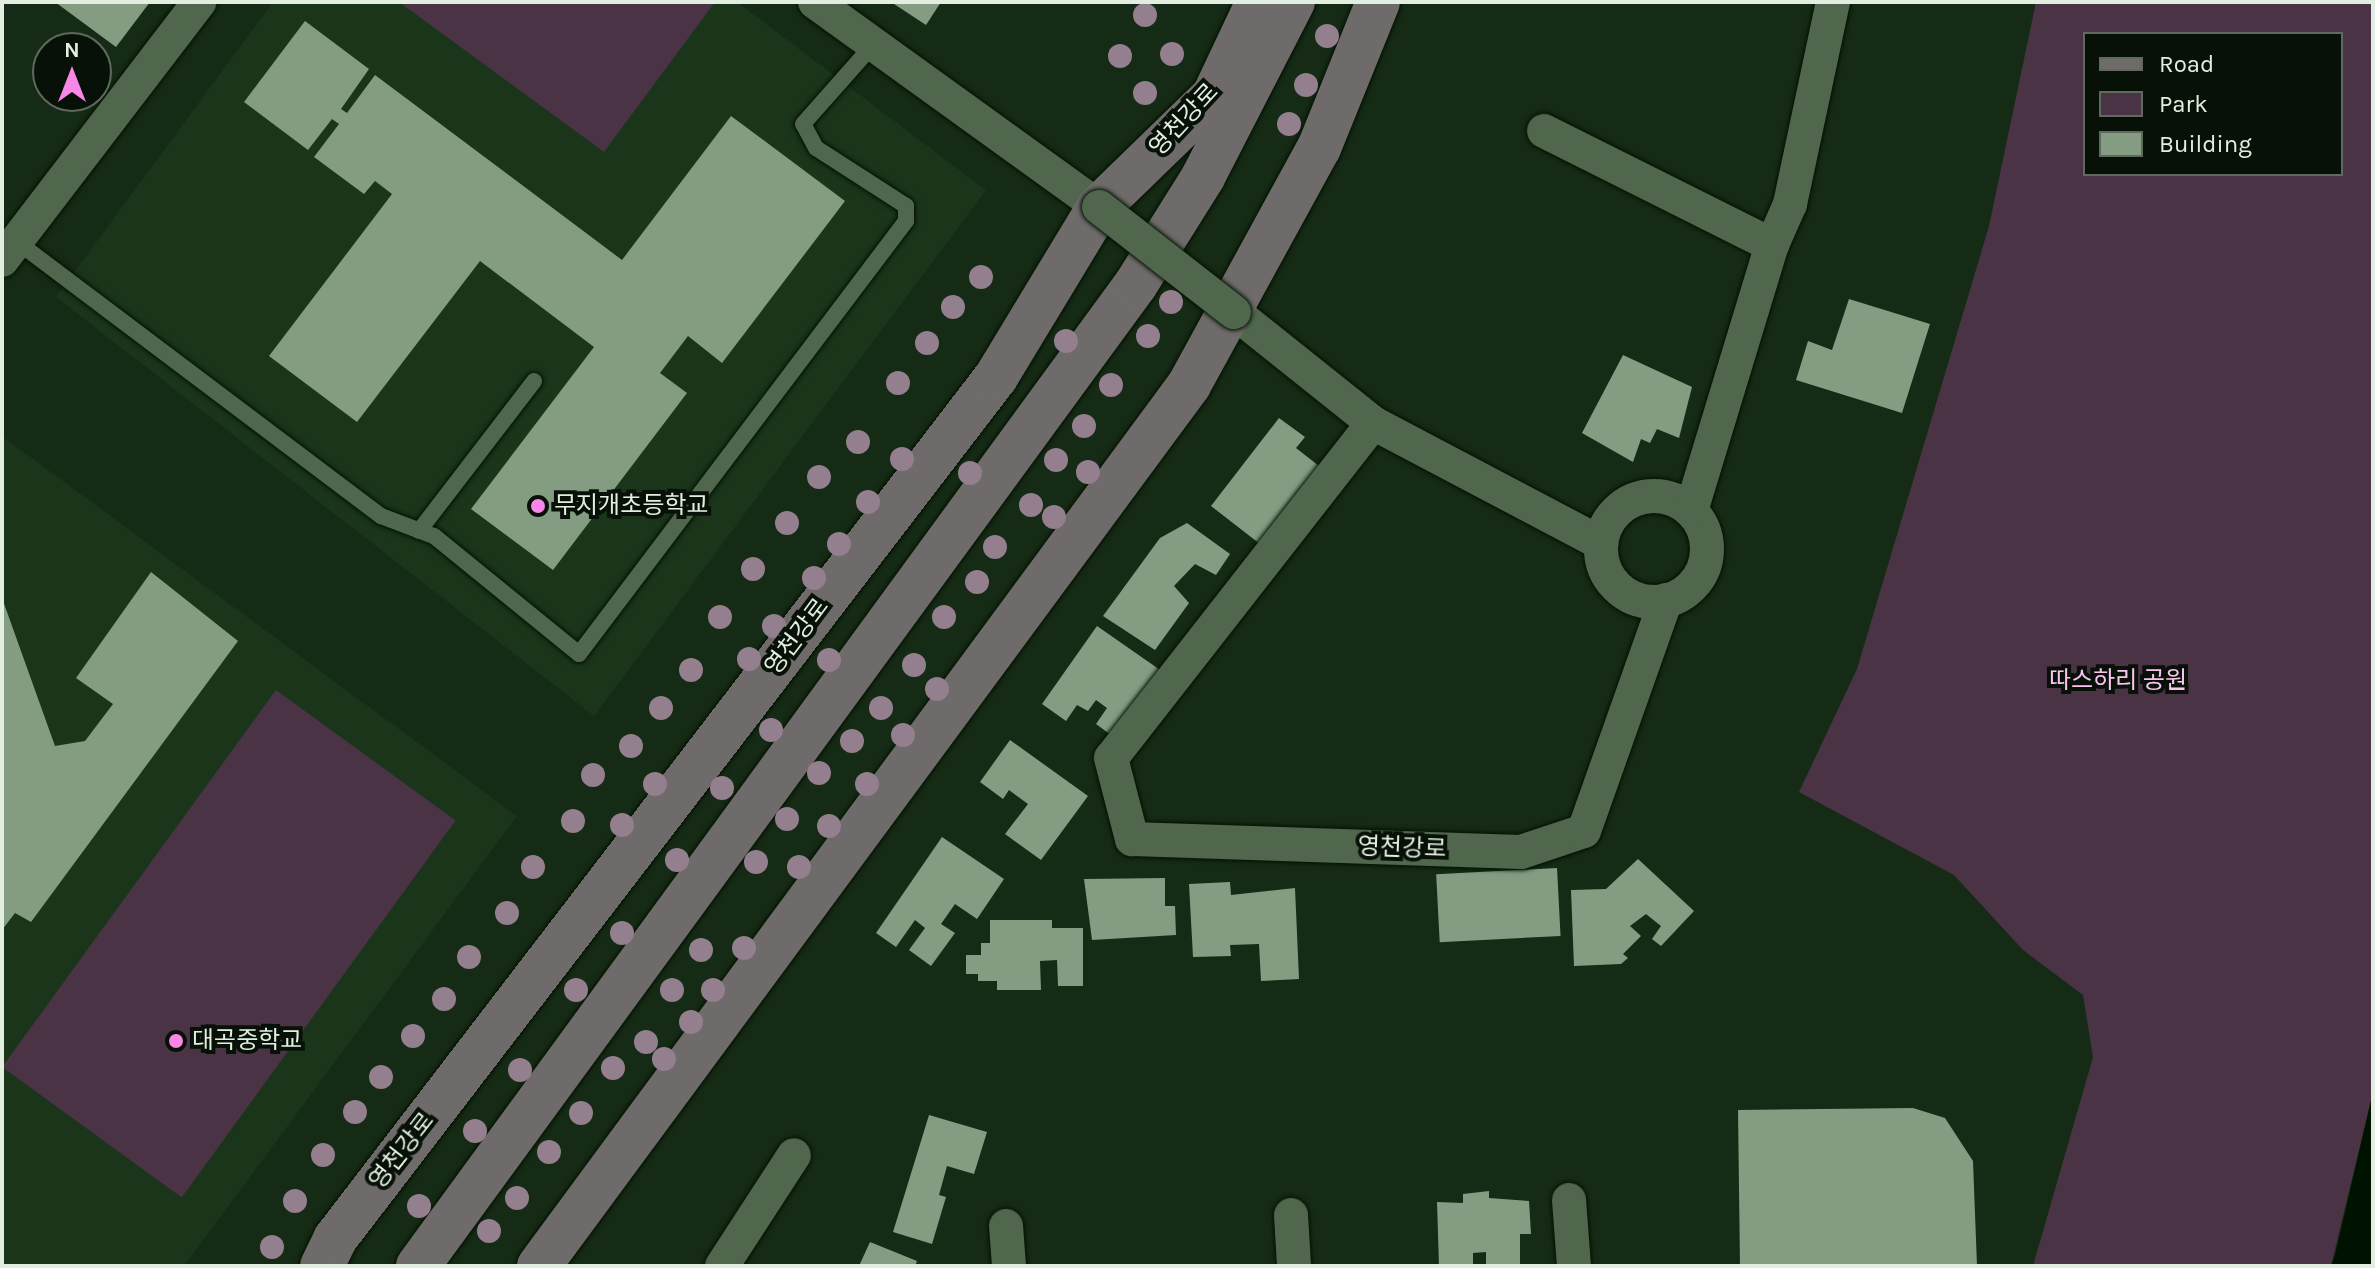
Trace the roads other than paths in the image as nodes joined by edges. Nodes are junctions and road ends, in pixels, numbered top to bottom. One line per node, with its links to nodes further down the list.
1 (199, 2): 11 (street)
2 (815, 2): 7 (street)
3 (1258, 2): 9 (street, 영천강로)
4 (1293, 2): 24 (street, 영천강로)
5 (1378, 2): 12 (street)
6 (1833, 2): 10 (street)
7 (873, 45): 9 (street); 16 (lane)
8 (1544, 131): 10 (street)
9 (1099, 207): 12 (street, bridge); 23 (street, 영천강로)
10 (1772, 245): 15 (street)
11 (9, 250): 16 (lane)
12 (1234, 312): 14 (street); 25 (street)
13 (534, 381): 16 (lane)
14 (1373, 423): 17 (street); 18 (street, 영천강로)
15 (1691, 511): 17 (street); 18 (street)
16 (419, 531)
17 (1601, 543): 18 (street)
18 (1666, 600)
19 (794, 1155): 26 (street)
20 (1569, 1200): 29 (street)
21 (1291, 1215): 28 (street)
22 (1006, 1226): 27 (street)
23 (322, 1266)
24 (418, 1266)
25 (539, 1266)
26 (722, 1266)
27 (1009, 1266)
28 (1294, 1266)
29 (1574, 1266)

